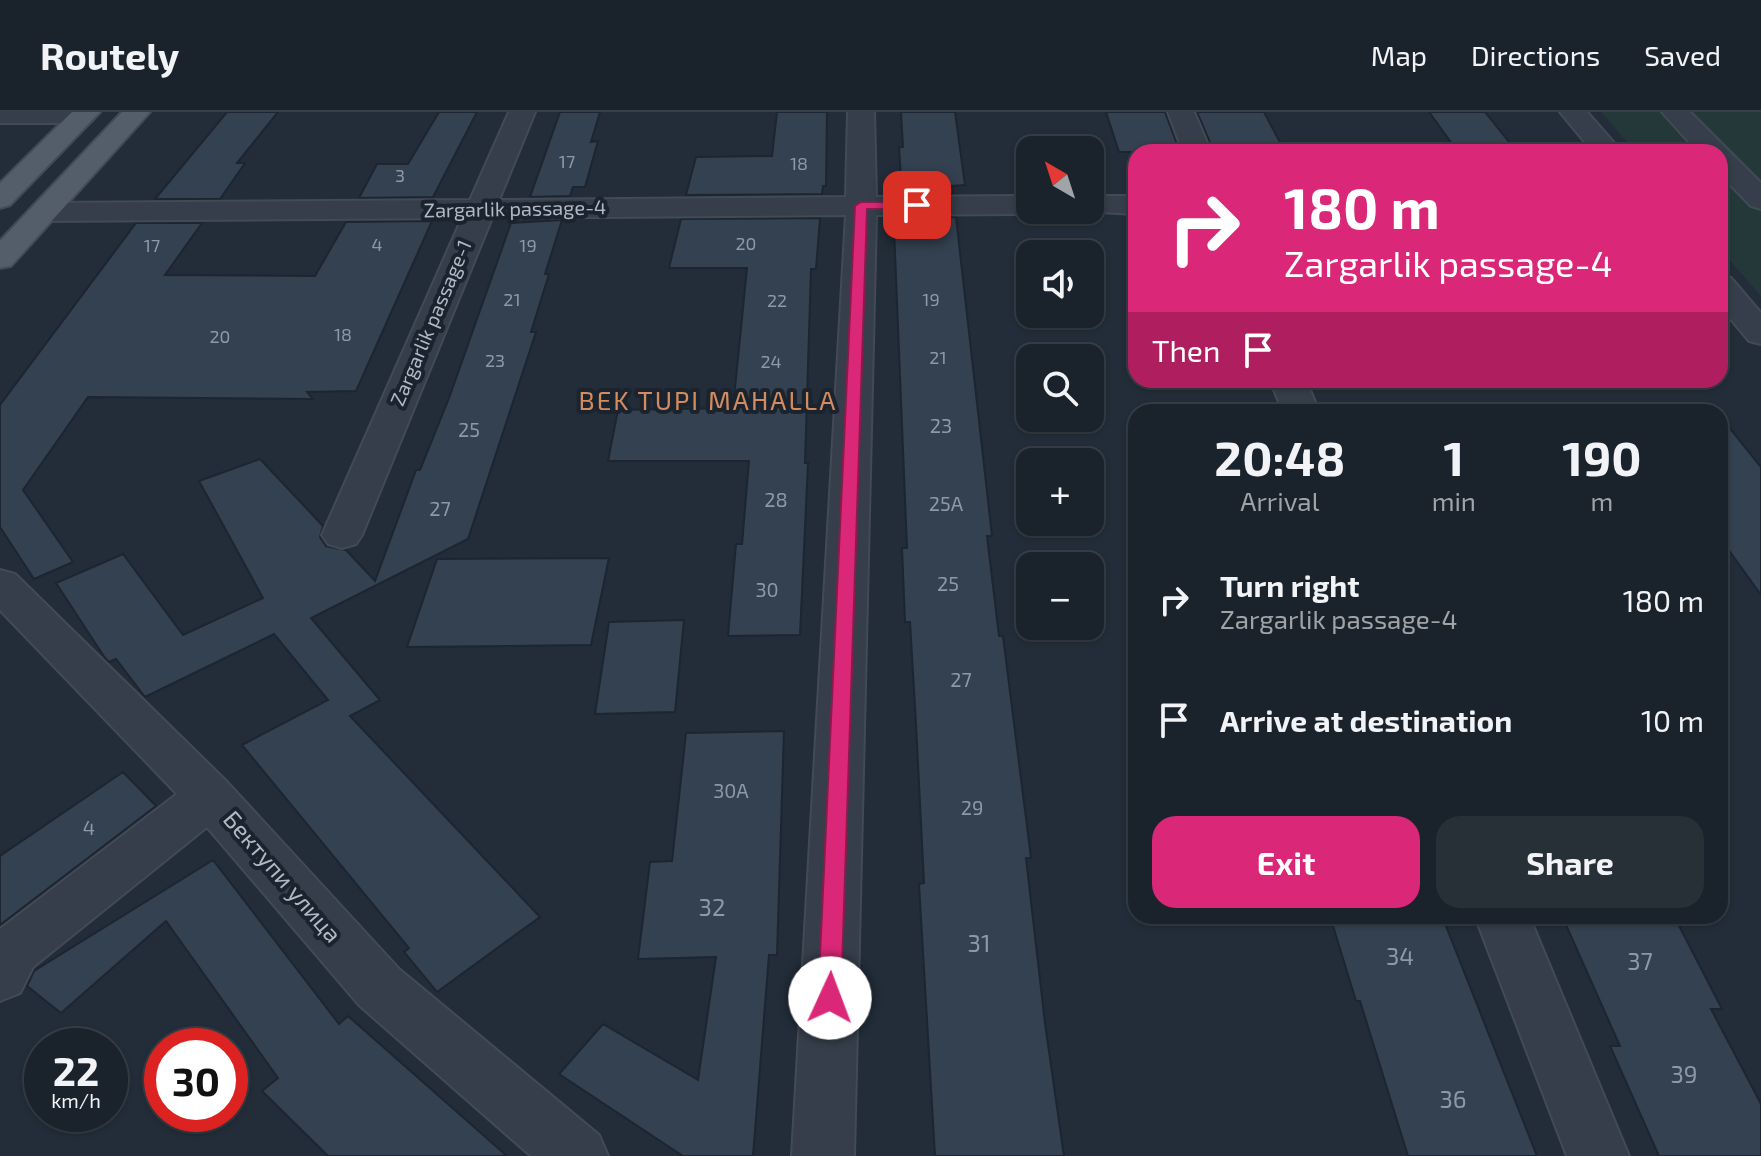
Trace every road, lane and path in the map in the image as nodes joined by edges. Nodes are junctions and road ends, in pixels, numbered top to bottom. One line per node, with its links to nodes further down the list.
1 (137, 112): 21 (main road)
2 (522, 112): 19 (street, Zargarlik passage-1)
3 (861, 112): 18 (street)
4 (1181, 112): 9 (street)
5 (1573, 112): 10 (street)
6 (1675, 112): 11 (street)
7 (85, 114): 8 (street); 13 (main road)
8 (0, 115)
9 (1194, 144)
10 (1601, 144)
11 (1706, 144)
12 (1728, 166): 14 (street)
13 (0, 199)
14 (1761, 200)
15 (1016, 205): 18 (street, Zargarlik passage-4)
16 (1104, 205): 17 (street)
17 (1128, 205)
18 (861, 206): 19 (street, Zargarlik passage-4); 31 (street)
19 (478, 210): 21 (street, Zargarlik passage-4); 25 (street, Zargarlik passage-1)
20 (0, 212): 21 (main road, Zargarlik passage-4)
21 (44, 212): 22 (main road)
22 (0, 259)
23 (1728, 295): 24 (street)
24 (1761, 334)
25 (342, 535)
26 (0, 584): 27 (street, Бектупи улица)
27 (210, 796): 29 (street); 30 (street, Бектупи улица)
28 (1505, 924): 32 (street)
29 (0, 976)
30 (577, 1156)
31 (823, 1156)
32 (1598, 1156)

